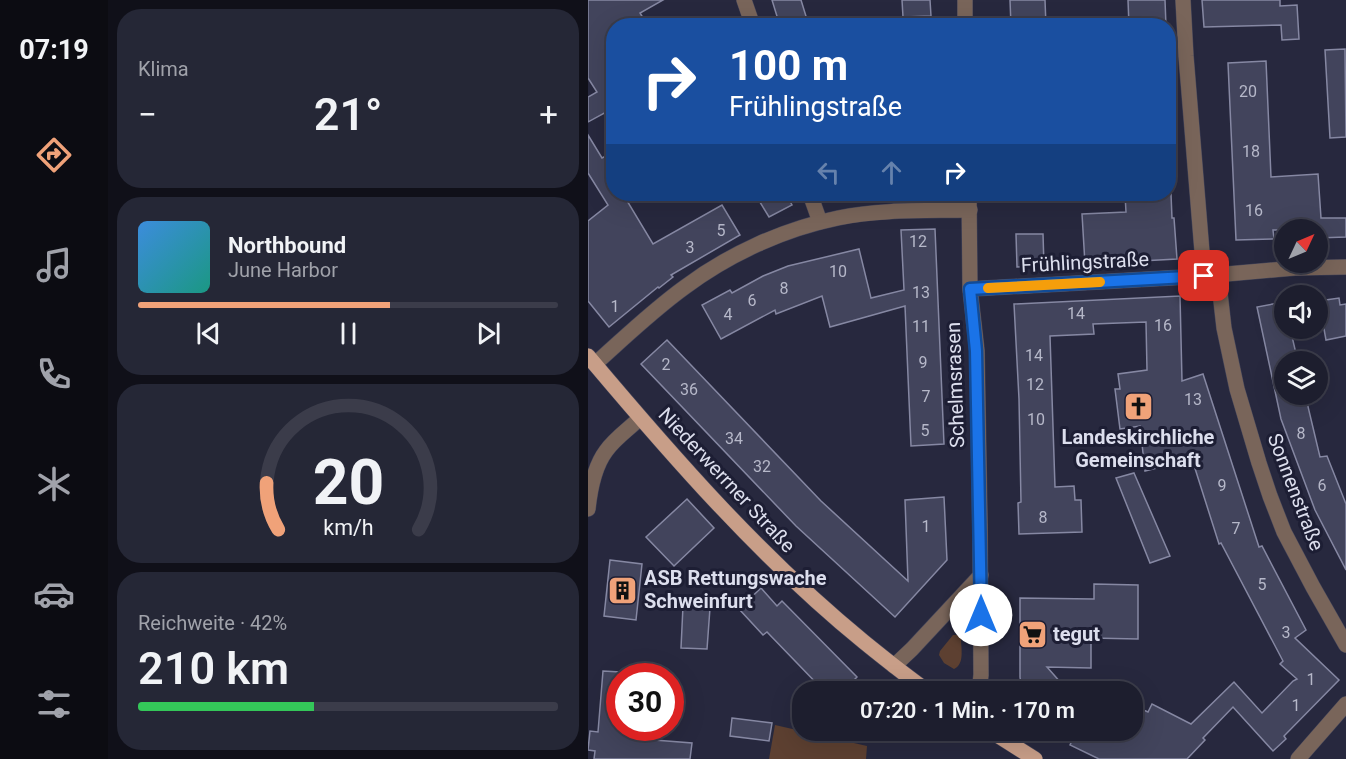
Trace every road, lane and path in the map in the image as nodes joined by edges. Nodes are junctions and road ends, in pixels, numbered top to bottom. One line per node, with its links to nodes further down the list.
1 (744, 0): 4 (street)
2 (965, 0): 5 (street)
3 (1183, 0): 11 (street, Sonnenstraße)
4 (750, 18)
5 (965, 18)
6 (812, 201): 9 (street)
7 (969, 201): 8 (street, Schelmsrasen)
8 (970, 210): 9 (street); 12 (street, Schelmsrasen)
9 (820, 222): 13 (street)
10 (1346, 267): 11 (street, Frühlingstraße)
11 (1211, 275): 12 (street, Frühlingstraße); 17 (street, Sonnenstraße)
12 (970, 289): 16 (street, Schelmsrasen)
13 (591, 360): 14 (main road, Niederwerrner Straße)
14 (640, 418): 15 (street); 18 (main road, Niederwerrner Straße)
15 (588, 509)
16 (981, 575): 18 (street); 20 (street, Schelmsrasen)
17 (1346, 645)
18 (894, 666): 19 (main road, Niederwerrner Straße)
19 (914, 681)
20 (980, 681)
21 (1346, 704): 24 (street)
22 (1006, 741): 23 (main road)
23 (1035, 759)
24 (1298, 759)

